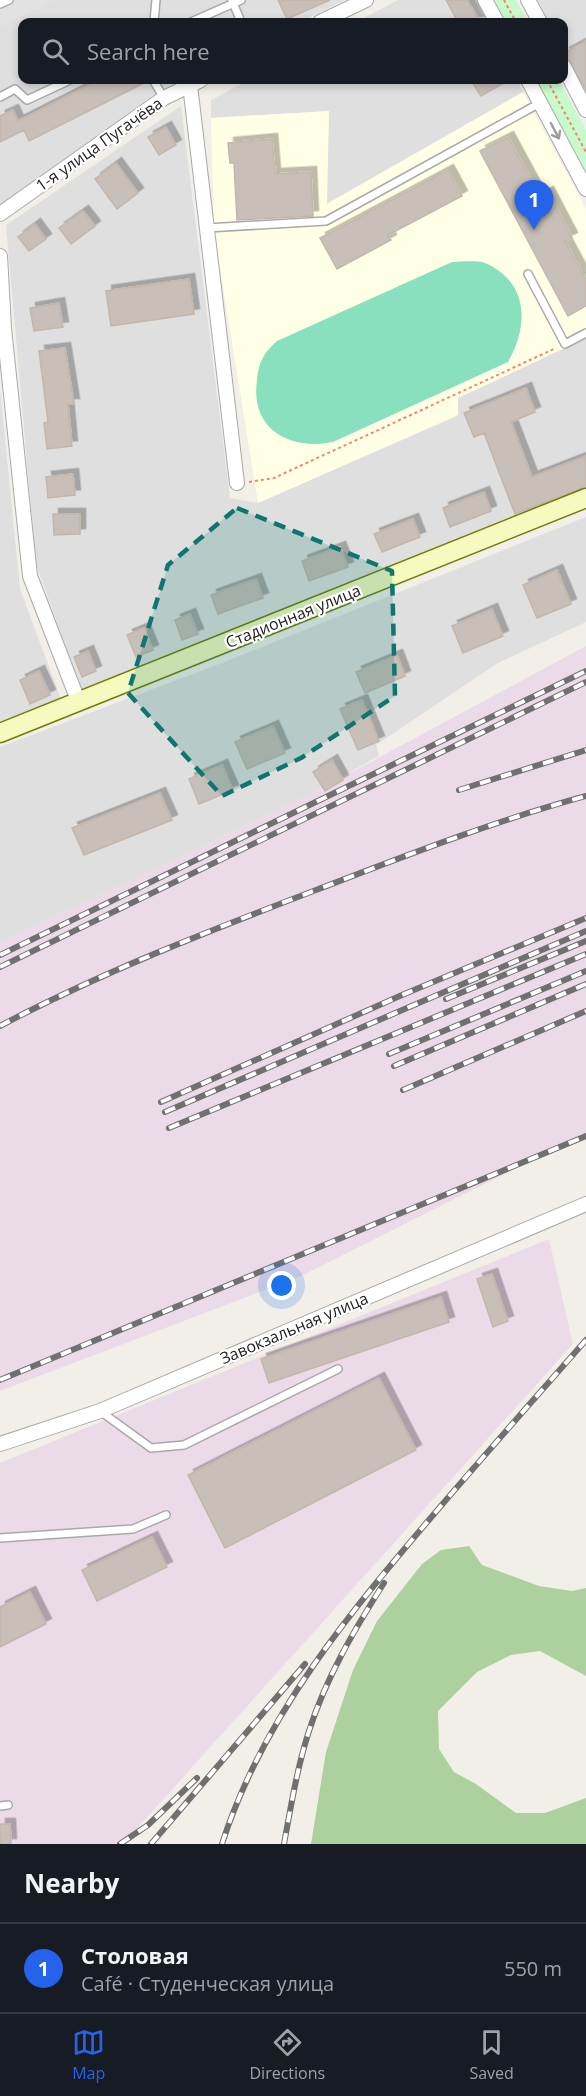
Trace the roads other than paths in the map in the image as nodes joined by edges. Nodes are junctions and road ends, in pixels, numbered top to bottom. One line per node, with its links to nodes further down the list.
1 (9, 0): 8 (lane)
2 (156, 0): 9 (lane)
3 (241, 0): 7 (lane)
4 (366, 0): 12 (street)
5 (485, 0): 13 (street)
6 (528, 0): 14 (street)
7 (232, 2): 10 (lane); 11 (lane)
8 (0, 4)
9 (154, 18)
10 (199, 18)
11 (239, 18)
12 (328, 18)
13 (495, 18)
14 (538, 18)
15 (568, 75): 24 (street)
16 (61, 84): 21 (lane)
17 (155, 84): 22 (lane)
18 (192, 84): 22 (street, 1-я улица Пугачёва)
19 (196, 84): 27 (street)
20 (530, 84): 23 (street)
21 (0, 98)
22 (164, 98): 26 (street, 1-я улица Пугачёва)
23 (540, 103): 25 (street, one-way to 25); 27 (lane)
24 (586, 110)
25 (586, 189)
26 (0, 214)
27 (207, 228): 31 (street)
28 (0, 256): 33 (street)
29 (528, 274): 30 (lane)
30 (586, 333)
31 (237, 483)
32 (586, 498): 33 (street, Стадионная улица)
33 (79, 703): 34 (street, Стадионная улица)
34 (0, 733)
35 (586, 1204): 37 (street, Завокзальная улица)
36 (338, 1370): 37 (lane)
37 (100, 1411): 38 (street, Завокзальная улица)
38 (0, 1444)
39 (166, 1515): 40 (lane)
40 (0, 1538)

